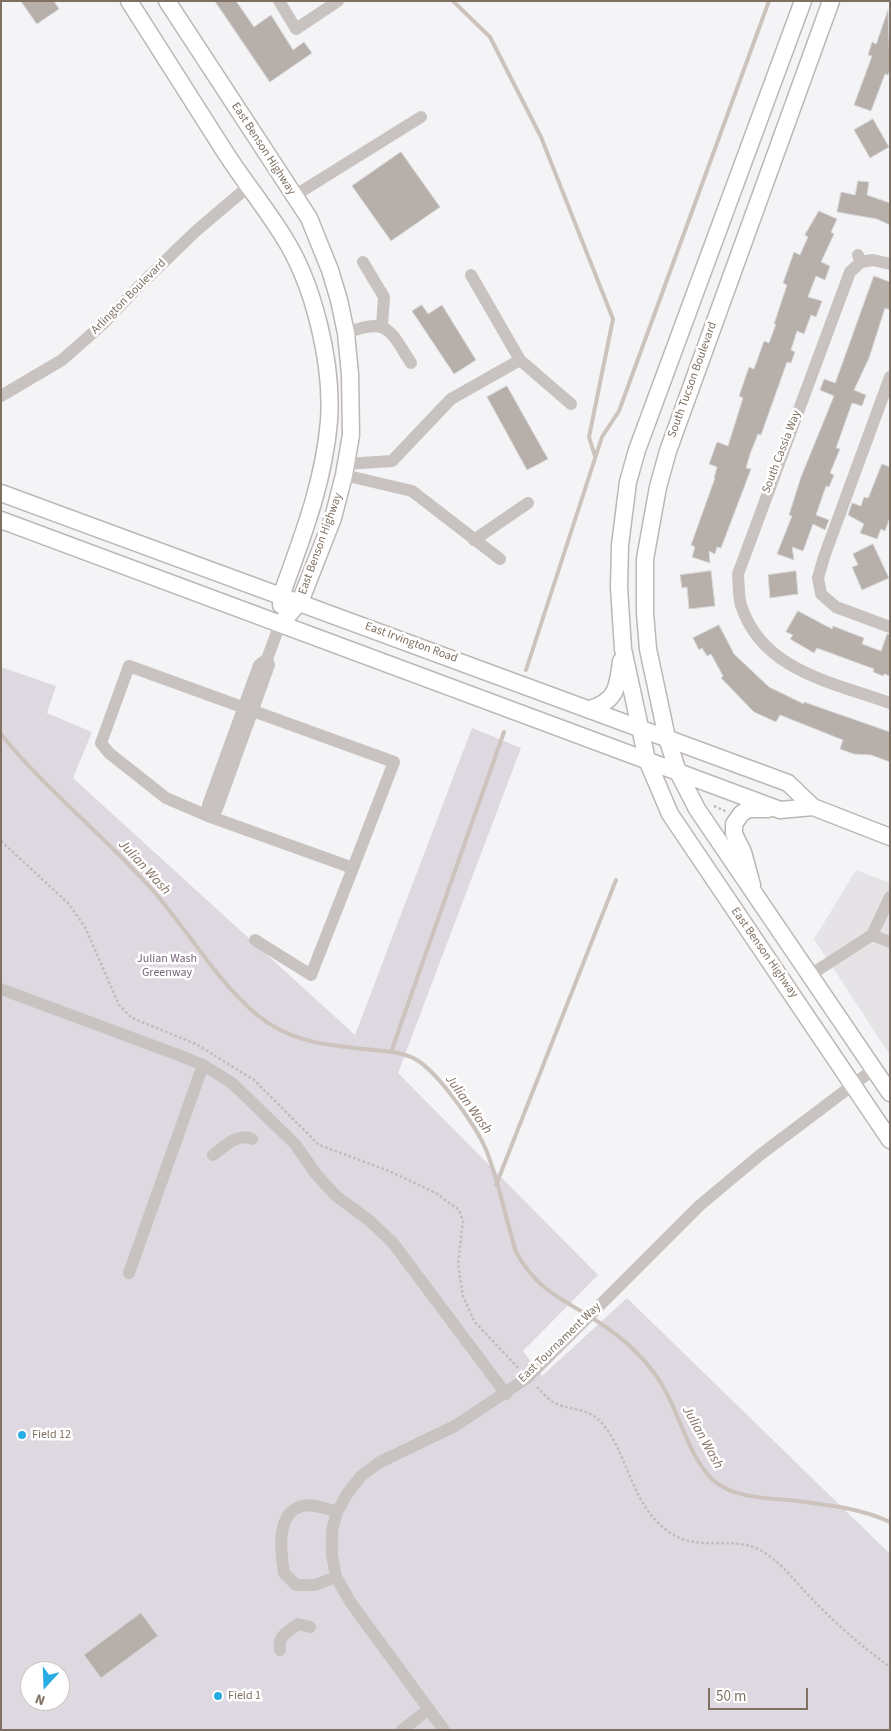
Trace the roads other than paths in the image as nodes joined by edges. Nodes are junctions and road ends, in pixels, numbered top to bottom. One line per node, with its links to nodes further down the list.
1 (129, 1): 8 (main road, East Benson Highway)
2 (167, 1): 9 (main road, East Benson Highway)
3 (279, 1): 4 (street)
4 (338, 1)
5 (803, 1): 30 (main road)
6 (830, 1): 35 (main road, South Tucson Boulevard)
7 (421, 117): 9 (street)
8 (249, 186): 18 (street, Arlington Boulevard); 26 (main road, East Benson Highway)
9 (294, 196): 14 (main road, East Benson Highway)
10 (363, 262): 13 (street)
11 (890, 264): 31 (street, South Cassia Way)
12 (471, 275): 15 (street)
13 (382, 326): 14 (street); 16 (street)
14 (346, 333): 20 (main road, East Benson Highway)
15 (520, 360): 19 (street); 20 (street)
16 (411, 362)
17 (890, 377): 29 (street)
18 (1, 396)
19 (571, 404)
20 (345, 470): 24 (street); 27 (main road, East Benson Highway)
21 (1, 493): 26 (main road, East Irvington Road)
22 (528, 503): 24 (street)
23 (1, 520): 28 (main road, East Irvington Road)
24 (474, 540): 25 (street)
25 (500, 559)
26 (281, 596): 27 (main road, East Irvington Road); 28 (main road, East Benson Highway)
27 (300, 602): 28 (main road, East Benson Highway); 32 (main road, East Irvington Road)
28 (280, 624): 33 (street); 36 (main road, East Irvington Road)
29 (890, 627)
30 (623, 649): 32 (main road); 34 (main road)
31 (890, 703)
32 (590, 709): 34 (main road, East Irvington Road)
33 (248, 710): 40 (street); 40 (street); 42 (street)
34 (638, 727): 35 (main road, East Irvington Road); 36 (main road)
35 (668, 738): 37 (main road, South Tucson Boulevard); 38 (main road, East Irvington Road)
36 (647, 760): 37 (main road, East Irvington Road); 52 (main road, East Benson Highway)
37 (678, 772): 39 (main road, East Irvington Road); 43 (main road, East Benson Highway)
38 (813, 807): 39 (main road, East Irvington Road); 41 (main road, East Irvington Road)
39 (780, 810): 43 (main road)
40 (208, 816): 42 (street)
41 (890, 837)
42 (354, 868): 46 (street)
43 (756, 897): 48 (main road, East Benson Highway)
44 (889, 900): 45 (street)
45 (872, 935): 47 (street); 48 (street)
46 (255, 940)
47 (890, 942)
48 (810, 974): 51 (main road, East Benson Highway)
49 (1, 989): 50 (street)
50 (203, 1065): 57 (street); 58 (street)
51 (874, 1069): 52 (street, East Tournament Way); 53 (main road, East Benson Highway)
52 (853, 1084): 55 (main road, East Benson Highway); 58 (street, East Tournament Way)
53 (890, 1093)
54 (252, 1139): 56 (street)
55 (890, 1140)
56 (213, 1155)
57 (129, 1273)
58 (506, 1394): 59 (street, East Tournament Way)
59 (337, 1512): 60 (street, East Tournament Way); 60 (street)
60 (336, 1577): 63 (street, East Tournament Way)
61 (310, 1627): 62 (street)
62 (280, 1650)
63 (429, 1709): 64 (street); 65 (street, East Tournament Way)
64 (402, 1730)
65 (444, 1730)

